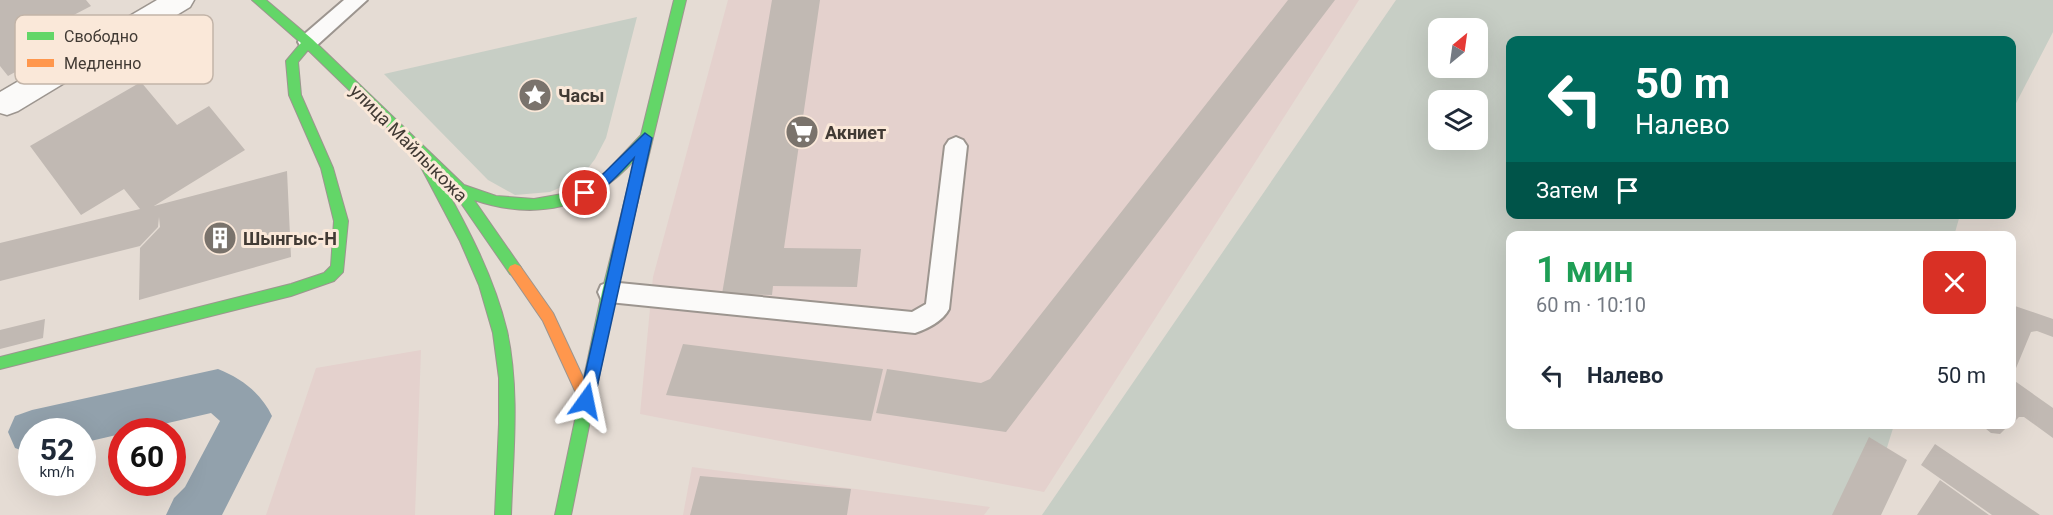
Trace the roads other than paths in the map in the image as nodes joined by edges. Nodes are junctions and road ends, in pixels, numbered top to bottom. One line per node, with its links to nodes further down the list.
1 (180, 0): 5 (street)
2 (258, 0): 6 (street, улица Майлыкожа)
3 (357, 0): 6 (lane)
4 (680, 0): 9 (street)
5 (155, 15)
6 (308, 42): 11 (street, улица Майлыкожа); 14 (street)
7 (39, 84): 8 (street)
8 (7, 103)
9 (645, 138): 12 (street); 13 (street)
10 (956, 146): 13 (lane)
11 (418, 150): 12 (street, улица Майлыкожа); 16 (street)
12 (459, 189): 15 (street, улица Майлыкожа)
13 (609, 292): 15 (street)
14 (0, 363)
15 (586, 401): 17 (street)
16 (503, 515)
17 (563, 515)

